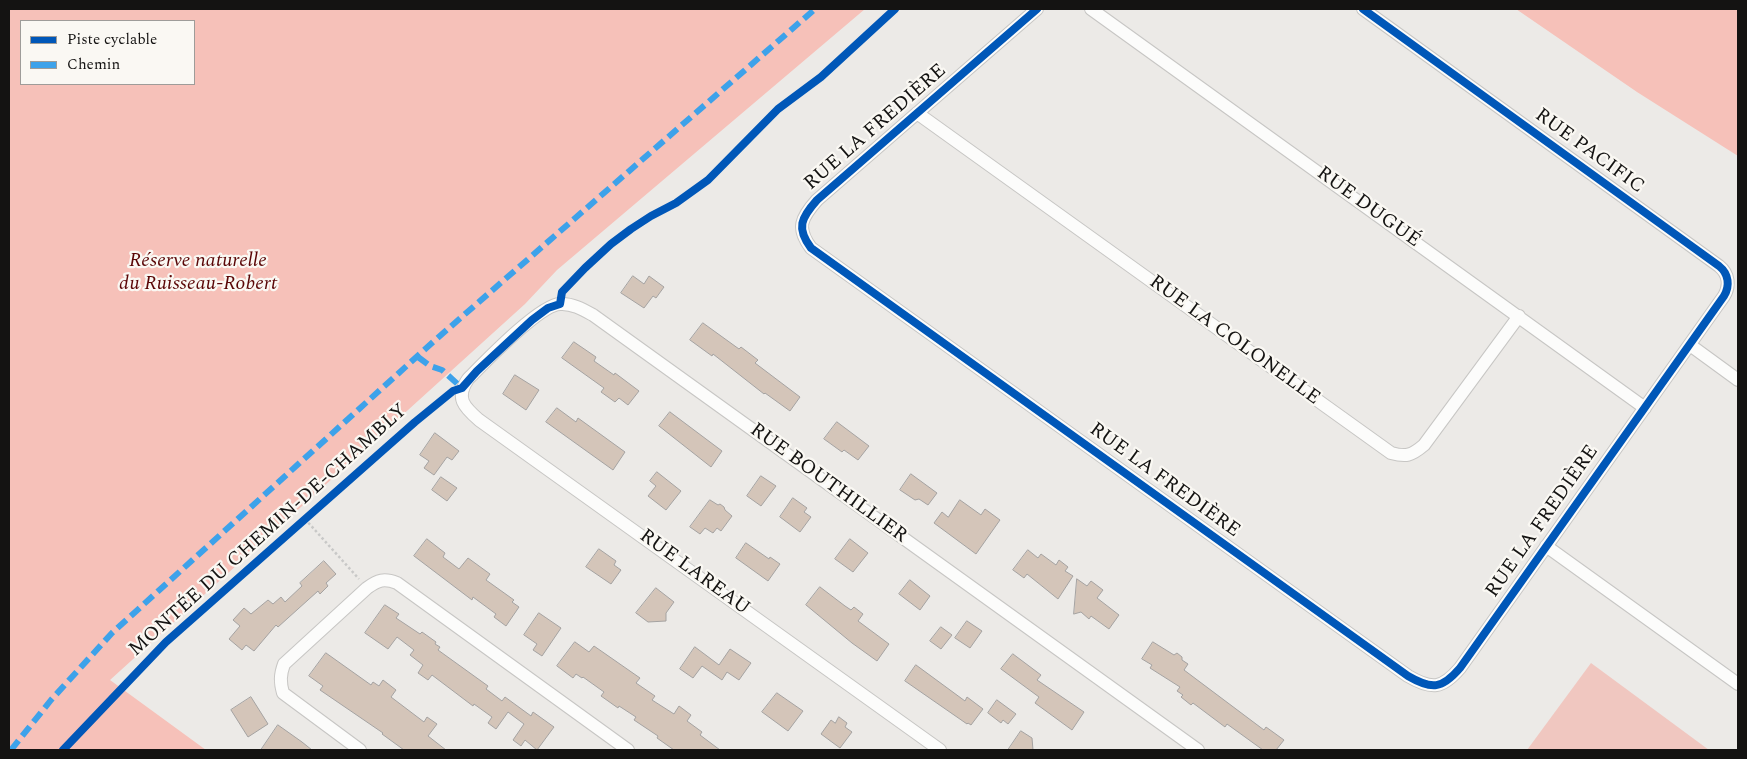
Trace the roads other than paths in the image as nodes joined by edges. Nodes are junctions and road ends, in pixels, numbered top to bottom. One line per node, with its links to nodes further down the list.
1 (1037, 9): 4 (street, RUE LA FREDIÈRE)
2 (1091, 9): 5 (street, RUE DUGUÉ)
3 (1364, 9): 6 (street, RUE PACIFIC)
4 (917, 114): 5 (street, RUE LA COLONELLE); 10 (street, RUE LA FREDIÈRE)
5 (1518, 316): 9 (street, RUE DUGUÉ)
6 (1690, 345): 7 (street); 9 (street, RUE LA FREDIÈRE)
7 (1738, 380)
8 (462, 388): 14 (street, RUE LAREAU); 15 (street, RUE BOUTHILLIER)
9 (1645, 408): 10 (street, RUE LA FREDIÈRE)
10 (1546, 546): 11 (street)
11 (1738, 684)
12 (360, 750): 13 (street)
13 (628, 750)
14 (940, 750)
15 (1198, 750)

